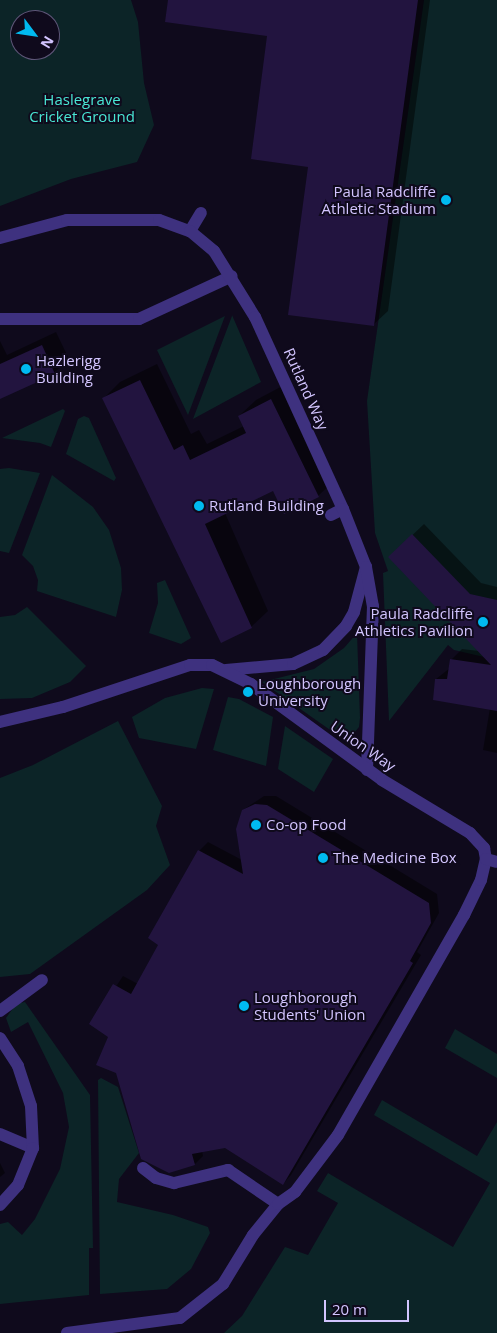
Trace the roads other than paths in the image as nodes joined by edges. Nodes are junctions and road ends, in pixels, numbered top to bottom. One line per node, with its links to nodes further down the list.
1 (201, 213): 2 (street)
2 (190, 231): 3 (street, Rutland Way); 4 (street, Rutland Way)
3 (0, 238)
4 (232, 276): 5 (street); 6 (street, Rutland Way)
5 (0, 319)
6 (343, 509): 7 (street); 8 (street, Rutland Way)
7 (331, 516)
8 (366, 567): 9 (street); 11 (street, Rutland Way)
9 (226, 670): 10 (street, Union Way); 11 (street, Union Way)
10 (0, 722)
11 (367, 770): 12 (street, Union Way)
12 (491, 860): 19 (street)
13 (42, 980): 14 (street)
14 (0, 1011)
15 (0, 1038): 17 (street)
16 (0, 1134): 17 (street)
17 (33, 1148): 20 (street)
18 (143, 1168): 19 (street)
19 (278, 1204): 21 (street)
20 (0, 1205)
21 (67, 1333)

